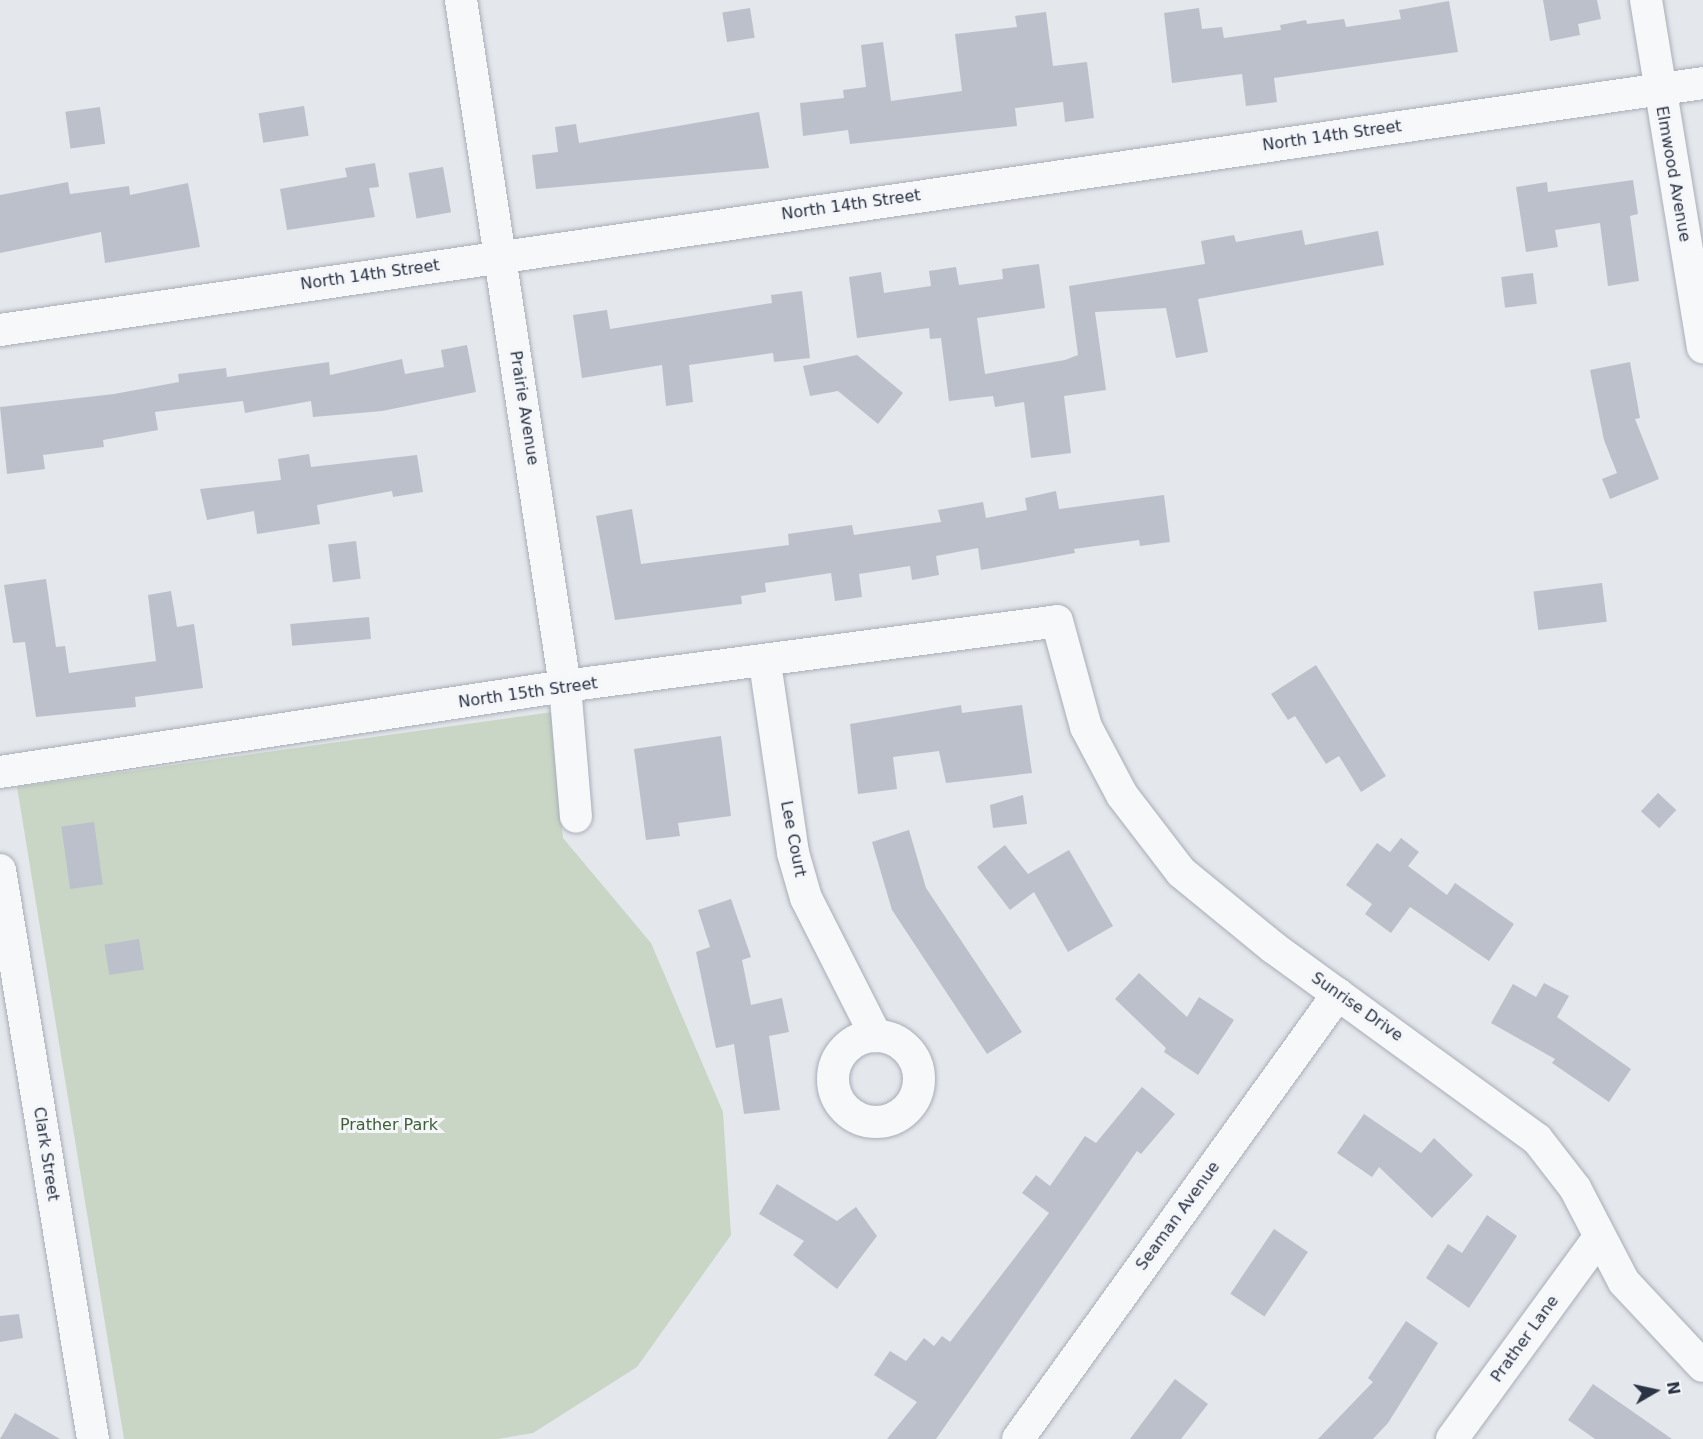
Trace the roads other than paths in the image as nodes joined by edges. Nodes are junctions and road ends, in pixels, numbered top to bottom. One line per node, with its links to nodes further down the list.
1 (461, 0): 5 (street, Prairie Avenue)
2 (1646, 0): 4 (street, Elmwood Avenue)
3 (1703, 83): 4 (street, North 14th Street)
4 (1658, 88): 5 (street, North 14th Street); 7 (street, Elmwood Avenue)
5 (501, 256): 6 (street, North 14th Street); 10 (street, Prairie Avenue)
6 (0, 330)
7 (1703, 347)
8 (1057, 621): 9 (street, North 15th Street); 14 (street, Sunrise Drive)
9 (765, 663): 10 (street, North 15th Street); 15 (street, Lee Court)
10 (565, 686): 11 (street, North 15th Street); 12 (street, Prairie Avenue)
11 (0, 772)
12 (576, 817)
13 (0, 870): 18 (street, Clark Street)
14 (1338, 994): 16 (street, Sunrise Drive); 19 (street, Seaman Avenue)
15 (876, 1036)
16 (1598, 1239): 17 (street, Sunrise Drive); 20 (street, Prather Lane)
17 (1703, 1366)
18 (93, 1439)
19 (1018, 1439)
20 (1452, 1439)

